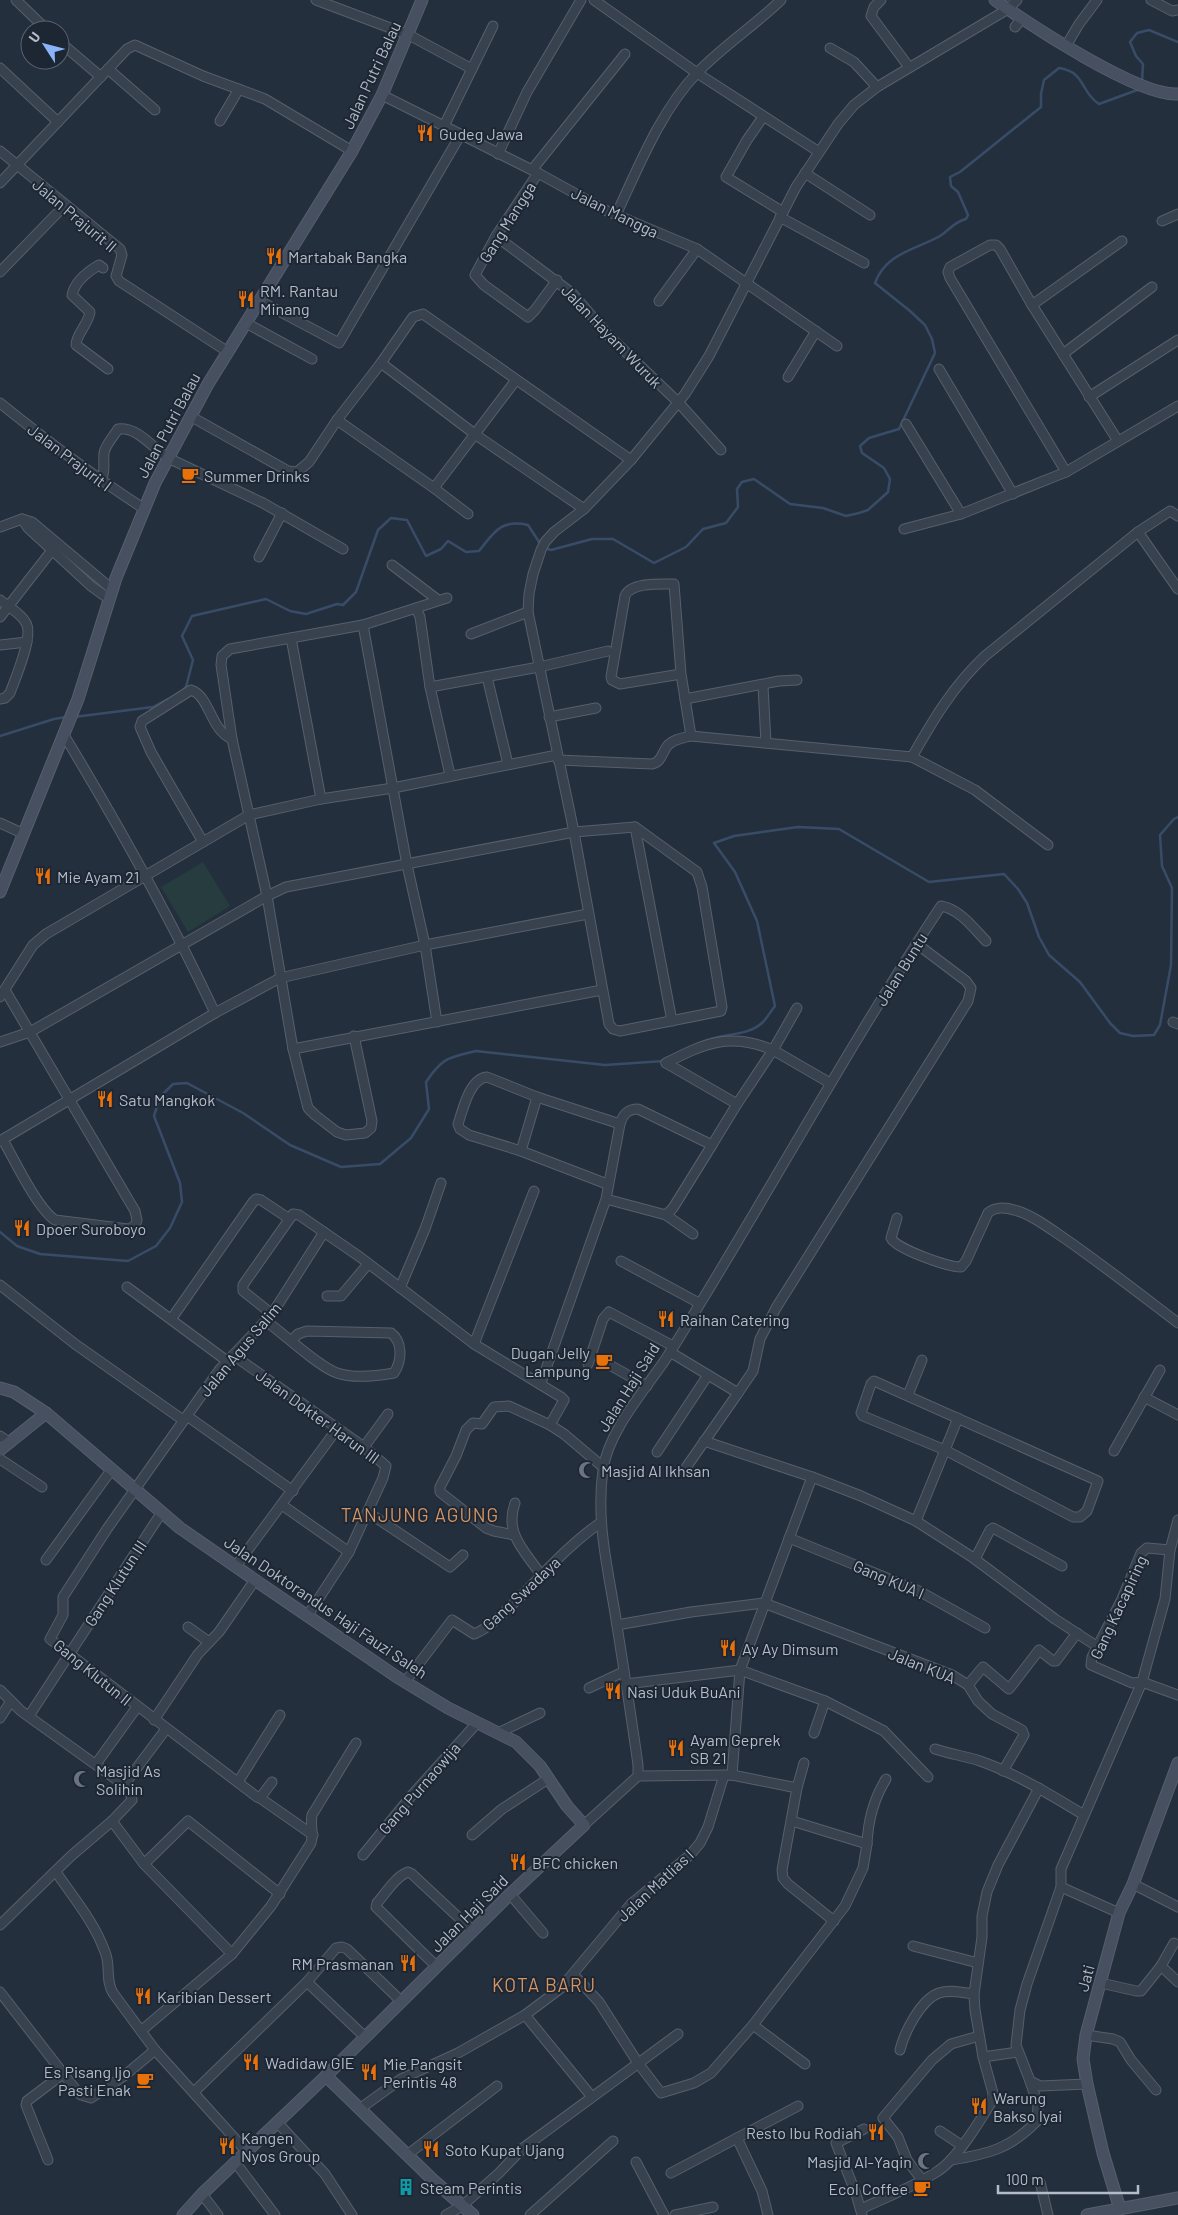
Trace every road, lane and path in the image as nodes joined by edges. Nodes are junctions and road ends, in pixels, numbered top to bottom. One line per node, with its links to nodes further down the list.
1 (16, 0): 14 (street)
2 (316, 0): 16 (street)
3 (422, 0): 16 (street, Jalan Putri Balau)
4 (581, 0): 40 (street)
5 (594, 0): 25 (street)
6 (781, 0): 25 (street)
7 (882, 0): 21 (street)
8 (995, 0): 12 (street)
9 (1017, 0): 12 (street)
10 (1097, 0): 17 (street)
11 (1151, 0): 13 (street)
12 (1008, 9): 17 (street); 21 (street)
13 (1178, 10)
14 (37, 20)
15 (493, 26): 23 (street)
16 (409, 36): 23 (street); 29 (street, Jalan Putri Balau)
17 (1066, 46): 30 (street)
18 (830, 48): 27 (street)
19 (70, 51): 26 (street)
20 (626, 54): 42 (street, Gang Mangga)
21 (909, 67): 27 (street)
22 (0, 68): 34 (street)
23 (472, 69): 35 (street)
24 (108, 70): 26 (street); 28 (street); 31 (street)
25 (697, 73): 32 (street); 47 (street)
26 (101, 77): 34 (street)
27 (877, 87): 39 (street)
28 (239, 89): 33 (street); 38 (street)
29 (382, 94): 35 (street, Jalan Mangga); 38 (street, Jalan Putri Balau)
30 (1178, 94)
31 (155, 110)
32 (763, 117): 39 (street); 48 (street)
33 (220, 121)
34 (58, 122): 41 (street)
35 (444, 126): 36 (street, Jalan Mangga)
36 (460, 134): 40 (street, Jalan Mangga); 60 (street)
37 (0, 151): 41 (street, Jalan Prajurit II)
38 (352, 151): 60 (street, Jalan Putri Balau)
39 (819, 152): 43 (street)
40 (498, 154): 42 (street, Jalan Mangga)
41 (15, 165): 44 (street); 45 (street, Jalan Prajurit II)
42 (535, 171): 47 (street, Jalan Mangga); 51 (street, Gang Mangga)
43 (806, 173): 48 (street); 49 (street)
44 (0, 183)
45 (65, 205): 55 (street); 56 (street, Jalan Prajurit II)
46 (1178, 214): 50 (street)
47 (616, 215): 53 (street, Jalan Mangga)
48 (781, 215): 54 (street); 58 (street)
49 (870, 215)
50 (1162, 221)
51 (496, 236): 57 (street, Jalan Hayam Wuruk); 57 (street, Gang Mangga)
52 (1122, 241): 62 (street)
53 (697, 249): 58 (street, Jalan Mangga); 61 (street)
54 (864, 263)
55 (0, 272)
56 (110, 272): 67 (street, Jalan Prajurit II); 71 (street)
57 (557, 280): 76 (street, Jalan Hayam Wuruk)
58 (746, 284): 64 (street, Jalan Mangga); 76 (street)
59 (1152, 287): 68 (street)
60 (260, 301): 63 (street, Jalan Putri Balau)
61 (659, 301)
62 (1032, 305): 68 (street); 87 (street)
63 (246, 323): 67 (street, Jalan Putri Balau); 69 (street)
64 (816, 331): 66 (street, Jalan Mangga); 73 (street)
65 (1178, 340): 75 (street)
66 (837, 346)
67 (228, 352): 79 (street, Jalan Putri Balau)
68 (1063, 354): 75 (street)
69 (312, 359)
70 (381, 362): 74 (street); 80 (street); 82 (street)
71 (108, 369)
72 (939, 369): 90 (street)
73 (788, 377)
74 (516, 380): 82 (street); 86 (street)
75 (1089, 397): 83 (street)
76 (679, 402): 84 (street, Jalan Hayam Wuruk); 86 (street)
77 (0, 403): 88 (street, Jalan Prajurit I)
78 (1178, 406): 83 (street)
79 (190, 416): 80 (street); 85 (street, Jalan Putri Balau)
80 (337, 420): 89 (street)
81 (906, 424): 95 (street)
82 (476, 435): 89 (street); 92 (street)
83 (1118, 441): 87 (street)
84 (721, 450)
85 (168, 458): 88 (street); 91 (street, Jalan Putri Balau); 93 (street)
86 (631, 460): 92 (street)
87 (1066, 472): 90 (street)
88 (102, 481): 91 (street, Jalan Prajurit I)
89 (434, 488): 94 (street)
90 (1013, 494): 95 (street)
91 (143, 508): 106 (street, Jalan Putri Balau)
92 (584, 509): 112 (street)
93 (282, 513): 101 (street); 103 (street)
94 (468, 514)
95 (961, 514): 99 (street)
96 (1178, 516): 100 (street)
97 (22, 520): 98 (street); 102 (street); 106 (street)
98 (0, 528)
99 (904, 529)
100 (1138, 532): 105 (street); 135 (street)
101 (343, 549)
102 (52, 550): 106 (street); 110 (street)
103 (259, 557)
104 (392, 565): 109 (street)
105 (1178, 589)
106 (111, 595): 130 (street, Jalan Putri Balau)
107 (447, 598): 109 (street)
108 (0, 600): 110 (street)
109 (438, 600): 111 (street)
110 (8, 606): 113 (street); 117 (street)
111 (416, 608): 114 (street); 125 (street)
112 (528, 612): 115 (street); 120 (street)
113 (0, 617)
114 (363, 625): 116 (street); 138 (street)
115 (471, 634)
116 (291, 638): 132 (street); 139 (street)
117 (27, 642): 118 (street); 126 (street)
118 (0, 645)
119 (608, 651): 120 (street)
120 (539, 668): 122 (street); 129 (street)
121 (681, 674): 121 (street); 127 (street)
122 (487, 677): 125 (street); 136 (street)
123 (797, 680): 124 (street)
124 (763, 686): 127 (street); 133 (street)
125 (430, 687): 137 (street)
126 (0, 699)
127 (685, 699): 131 (street)
128 (596, 708): 129 (street)
129 (549, 717): 134 (street)
130 (64, 735): 144 (street, Jalan Putri Balau); 148 (street)
131 (691, 736): 133 (street); 134 (street)
132 (232, 739): 140 (street); 145 (street)
133 (766, 743): 135 (street)
134 (557, 757): 136 (street); 143 (street)
135 (912, 757): 146 (street)
136 (508, 764): 137 (street)
137 (450, 775): 138 (street)
138 (393, 788): 139 (street); 147 (street)
139 (322, 799): 140 (street)
140 (249, 815): 145 (street); 150 (street)
141 (0, 823): 144 (street)
142 (635, 828): 143 (street); 161 (street); 161 (street)
143 (574, 832): 147 (street); 151 (street)
144 (24, 834): 149 (street, Jalan Putri Balau)
145 (203, 842): 148 (street)
146 (1048, 845)
147 (407, 865): 150 (street); 154 (street)
148 (147, 876): 155 (street); 158 (street)
149 (0, 892)
150 (267, 896): 155 (street); 156 (street)
151 (588, 914): 154 (street); 157 (street)
152 (986, 941): 153 (street, Jalan Buntu)
153 (917, 944): 168 (street, Jalan Buntu); 208 (street)
154 (425, 945): 156 (street); 162 (street)
155 (183, 946): 160 (street); 163 (street)
156 (280, 978): 160 (street); 166 (street)
157 (602, 990): 161 (street); 162 (street)
158 (3, 993): 163 (street)
159 (797, 1008): 167 (street)
160 (215, 1013): 170 (street)
161 (672, 1020)
162 (437, 1022): 164 (street)
163 (30, 1032): 165 (street); 170 (street)
164 (354, 1036): 166 (street); 166 (street)
165 (0, 1042)
166 (293, 1049)
167 (772, 1050): 168 (street); 171 (street); 171 (street)
168 (830, 1083): 191 (street, Jalan Haji Said)
169 (538, 1097): 172 (street); 175 (street); 175 (street)
170 (68, 1100): 173 (street); 173 (street)
171 (737, 1104): 174 (street)
172 (620, 1124): 174 (street); 177 (street)
173 (2, 1140)
174 (712, 1145): 180 (street)
175 (521, 1151): 177 (street)
176 (440, 1183): 189 (street)
177 (607, 1184): 179 (street)
178 (534, 1191): 197 (street)
179 (606, 1199): 180 (street); 205 (street)
180 (666, 1215): 184 (street)
181 (288, 1218): 183 (street); 192 (street); 193 (street)
182 (897, 1218): 195 (street)
183 (324, 1232): 186 (street); 192 (street, Jalan Agus Salim)
184 (692, 1234)
185 (621, 1261): 191 (street)
186 (368, 1264): 189 (street); 190 (street)
187 (0, 1285): 214 (street)
188 (127, 1287): 193 (street, Jalan Dokter Harun III)
189 (400, 1288): 197 (street)
190 (327, 1296)
191 (699, 1303): 198 (street, Jalan Haji Said)
192 (272, 1314): 194 (street, Jalan Agus Salim)
193 (172, 1318): 199 (street, Jalan Dokter Harun III)
194 (266, 1321): 196 (street); 199 (street, Jalan Agus Salim)
195 (1178, 1323)
196 (292, 1340): 196 (street)
197 (474, 1344): 205 (street)
198 (672, 1349): 201 (street); 204 (street); 206 (street, Jalan Haji Said)
199 (230, 1358): 214 (street, Jalan Agus Salim); 217 (street, Jalan Dokter Harun III)
200 (922, 1360): 209 (street)
201 (588, 1364)
202 (608, 1364): 206 (street)
203 (1160, 1370): 210 (street)
204 (708, 1375): 208 (street); 225 (street)
205 (541, 1383): 216 (street)
206 (647, 1386): 227 (street, Jalan Haji Said)
207 (0, 1388): 211 (street, Jalan Doktorandus Haji Fauzi Saleh)
208 (738, 1393): 219 (street)
209 (908, 1395): 215 (street); 223 (street)
210 (1144, 1397): 213 (street); 224 (street)
211 (46, 1412): 220 (street); 228 (street, Jalan Doktorandus Haji Fauzi Saleh)
212 (388, 1414): 221 (street)
213 (1178, 1415)
214 (185, 1418): 232 (street, Jalan Agus Salim); 233 (street)
215 (958, 1418): 223 (street); 223 (street)
216 (550, 1425): 227 (street); 241 (street)
217 (337, 1429): 221 (street, Jalan Dokter Harun III); 233 (street)
218 (0, 1436): 220 (street)
219 (704, 1441): 229 (street); 230 (street)
220 (10, 1443): 222 (street)
221 (364, 1447): 237 (street, Jalan Dokter Harun III)
222 (0, 1450)
223 (945, 1450): 239 (street)
224 (1114, 1451)
225 (657, 1452)
226 (0, 1459): 231 (street)
227 (603, 1467): 240 (street, Jalan Haji Said)
228 (112, 1469): 232 (street, Jalan Doktorandus Haji Fauzi Saleh); 247 (street)
229 (685, 1469)
230 (812, 1477): 239 (street); 242 (street)
231 (42, 1488)
232 (136, 1488): 236 (street, Jalan Doktorandus Haji Fauzi Saleh); 260 (street, Gang Klutun II)
233 (293, 1491): 235 (street)
234 (515, 1502): 241 (street)
235 (282, 1505): 244 (street); 248 (street)
236 (162, 1512): 248 (street, Jalan Doktorandus Haji Fauzi Saleh); 260 (street, Gang Klutun III)
237 (368, 1513): 244 (street, Jalan Dokter Harun III); 245 (street)
238 (1178, 1520): 243 (street)
239 (916, 1521): 246 (street)
240 (600, 1523): 250 (street, Gang Swadaya); 254 (street, Jalan Haji Said)
241 (514, 1535): 250 (street)
242 (789, 1538): 252 (street); 256 (street, Gang KUA I)
243 (1170, 1550): 259 (street, Gang Kacapiring); 264 (street)
244 (349, 1552): 253 (street, Jalan Dokter Harun III)
245 (463, 1555)
246 (975, 1559): 249 (street); 257 (street)
247 (46, 1560)
248 (236, 1566): 251 (street, Jalan Doktorandus Haji Fauzi Saleh)
249 (1062, 1566)
250 (541, 1576): 263 (street, Gang Swadaya)
251 (255, 1580): 253 (street, Jalan Doktorandus Haji Fauzi Saleh); 258 (street)
252 (764, 1603): 254 (street); 261 (street); 266 (street, Jalan KUA)
253 (308, 1615): 263 (street, Jalan Doktorandus Haji Fauzi Saleh)
254 (617, 1625): 262 (street, Jalan Haji Said)
255 (188, 1627): 258 (street)
256 (985, 1628)
257 (1077, 1633): 259 (street); 266 (street, Gang Kacapiring)
258 (209, 1642): 277 (street)
259 (1098, 1647): 264 (street, Gang Kacapiring)
260 (70, 1655): 272 (street, Gang Klutun II); 275 (street, Gang Klutun III)
261 (740, 1670): 265 (street); 271 (street); 288 (street)
262 (623, 1672): 265 (street, Jalan Haji Said); 267 (street)
263 (405, 1682): 278 (street, Jalan Doktorandus Haji Fauzi Saleh)
264 (1142, 1682): 269 (street); 299 (street)
265 (626, 1684): 289 (street, Jalan Haji Said)
266 (968, 1685): 287 (street, Jalan KUA)
267 (589, 1688)
268 (0, 1690): 270 (street)
269 (1178, 1695)
270 (11, 1701): 275 (street); 276 (street)
271 (825, 1701): 281 (street); 290 (street)
272 (137, 1707): 277 (street, Gang Klutun II); 286 (street)
273 (540, 1713): 280 (street)
274 (280, 1715): 293 (street)
275 (29, 1716): 286 (street)
276 (0, 1718)
277 (154, 1720): 279 (street, Gang Klutun II)
278 (477, 1723): 280 (street, Jalan Doktorandus Haji Fauzi Saleh); 306 (street, Gang Purnaowija)
279 (166, 1729): 293 (street, Gang Klutun II); 295 (street)
280 (500, 1732): 291 (street, Jalan Doktorandus Haji Fauzi Saleh)
281 (814, 1733)
282 (356, 1743): 303 (street)
283 (935, 1748): 287 (street)
284 (804, 1762): 296 (street)
285 (1178, 1763): 309 (street, Jati)
286 (96, 1764): 295 (street)
287 (1003, 1771): 297 (street)
288 (728, 1775): 289 (street); 296 (street); 325 (street, Jalan Matlias I)
289 (638, 1776): 302 (street, Jalan Haji Said)
290 (928, 1778)
291 (548, 1779): 302 (street, Jalan Doktorandus Haji Fauzi Saleh); 304 (street)
292 (886, 1779): 305 (street)
293 (238, 1782): 298 (street, Gang Klutun II)
294 (272, 1782): 298 (street)
295 (124, 1785): 300 (street)
296 (797, 1788): 301 (street)
297 (1039, 1788): 299 (street); 322 (street)
298 (260, 1798): 303 (street, Gang Klutun II)
299 (1084, 1815): 310 (street)
300 (112, 1821): 307 (street); 308 (street)
301 (792, 1821): 305 (street); 315 (street)
302 (584, 1825): 312 (street, Jalan Haji Said)
303 (313, 1835): 311 (street)
304 (472, 1836)
305 (867, 1844): 315 (street)
306 (363, 1855)
307 (144, 1864): 311 (street); 321 (street)
308 (56, 1872): 316 (street); 334 (street)
309 (1133, 1884): 313 (street); 314 (street, Jati)
310 (1061, 1888): 314 (street); 341 (street)
311 (280, 1894): 321 (street)
312 (510, 1894): 317 (street, Jalan Haji Said); 318 (street)
313 (1178, 1907)
314 (1119, 1914): 328 (street, Jati)
315 (834, 1921): 333 (street)
316 (0, 1926)
317 (473, 1931): 323 (street, Jalan Haji Said); 323 (street)
318 (543, 1933)
319 (1174, 1943): 324 (street)
320 (913, 1946): 322 (street)
321 (232, 1954): 334 (street)
322 (978, 1963): 330 (street)
323 (437, 1966): 331 (street, Jalan Haji Said)
324 (1160, 1966): 327 (street); 328 (street)
325 (574, 1974): 332 (street, Jalan Matlias I); 343 (street)
326 (308, 1982): 331 (street); 338 (street); 351 (street)
327 (1178, 1982)
328 (1101, 1983): 336 (street, Jati)
329 (0, 1992): 345 (street)
330 (974, 1994): 337 (street); 340 (street)
331 (401, 2001): 338 (street, Jalan Haji Said)
332 (525, 2015): 352 (street); 354 (street, Jalan Matlias I)
333 (753, 2025): 343 (street); 344 (street)
334 (141, 2031): 339 (street)
335 (678, 2034): 343 (street)
336 (1086, 2035): 348 (street, Jati); 350 (street)
337 (979, 2036): 342 (street); 368 (street)
338 (365, 2037): 346 (street, Jalan Haji Said)
339 (155, 2050): 345 (street); 351 (street)
340 (900, 2050)
341 (1018, 2052): 342 (street); 347 (street)
342 (983, 2057): 360 (street)
343 (638, 2063): 352 (street)
344 (805, 2064)
345 (64, 2073): 363 (street)
346 (326, 2076): 354 (street); 355 (street, Jalan Haji Said)
347 (1030, 2081): 348 (street); 364 (street)
348 (1086, 2084): 374 (street, Jati)
349 (497, 2086): 362 (street)
350 (1156, 2090)
351 (194, 2092): 361 (street)
352 (592, 2097): 372 (street)
353 (798, 2106): 358 (street)
354 (361, 2108): 362 (street)
355 (277, 2122): 361 (street, Jalan Haji Said); 379 (street)
356 (864, 2130): 375 (street)
357 (940, 2131): 360 (street)
358 (737, 2138): 367 (street); 385 (street)
359 (613, 2141): 382 (street)
360 (961, 2145): 364 (street)
361 (246, 2151): 365 (street, Jalan Haji Said)
362 (407, 2155): 372 (street)
363 (48, 2160)
364 (951, 2160): 368 (street)
365 (235, 2162): 370 (street, Jalan Haji Said); 378 (street)
366 (636, 2162): 383 (street)
367 (671, 2173)
368 (922, 2180): 375 (street)
369 (1040, 2182): 386 (street)
370 (202, 2194): 376 (street, Jalan Haji Said); 377 (street)
371 (1178, 2198): 374 (street)
372 (462, 2206): 380 (street); 381 (street)
373 (713, 2207): 384 (street)
374 (1120, 2209): 387 (street)
375 (861, 2212)
376 (183, 2215)
377 (218, 2215)
378 (275, 2215)
379 (352, 2215)
380 (446, 2215)
381 (473, 2215)
382 (530, 2215)
383 (664, 2215)
384 (675, 2215)
385 (768, 2215)
386 (1048, 2215)
387 (1088, 2215)

